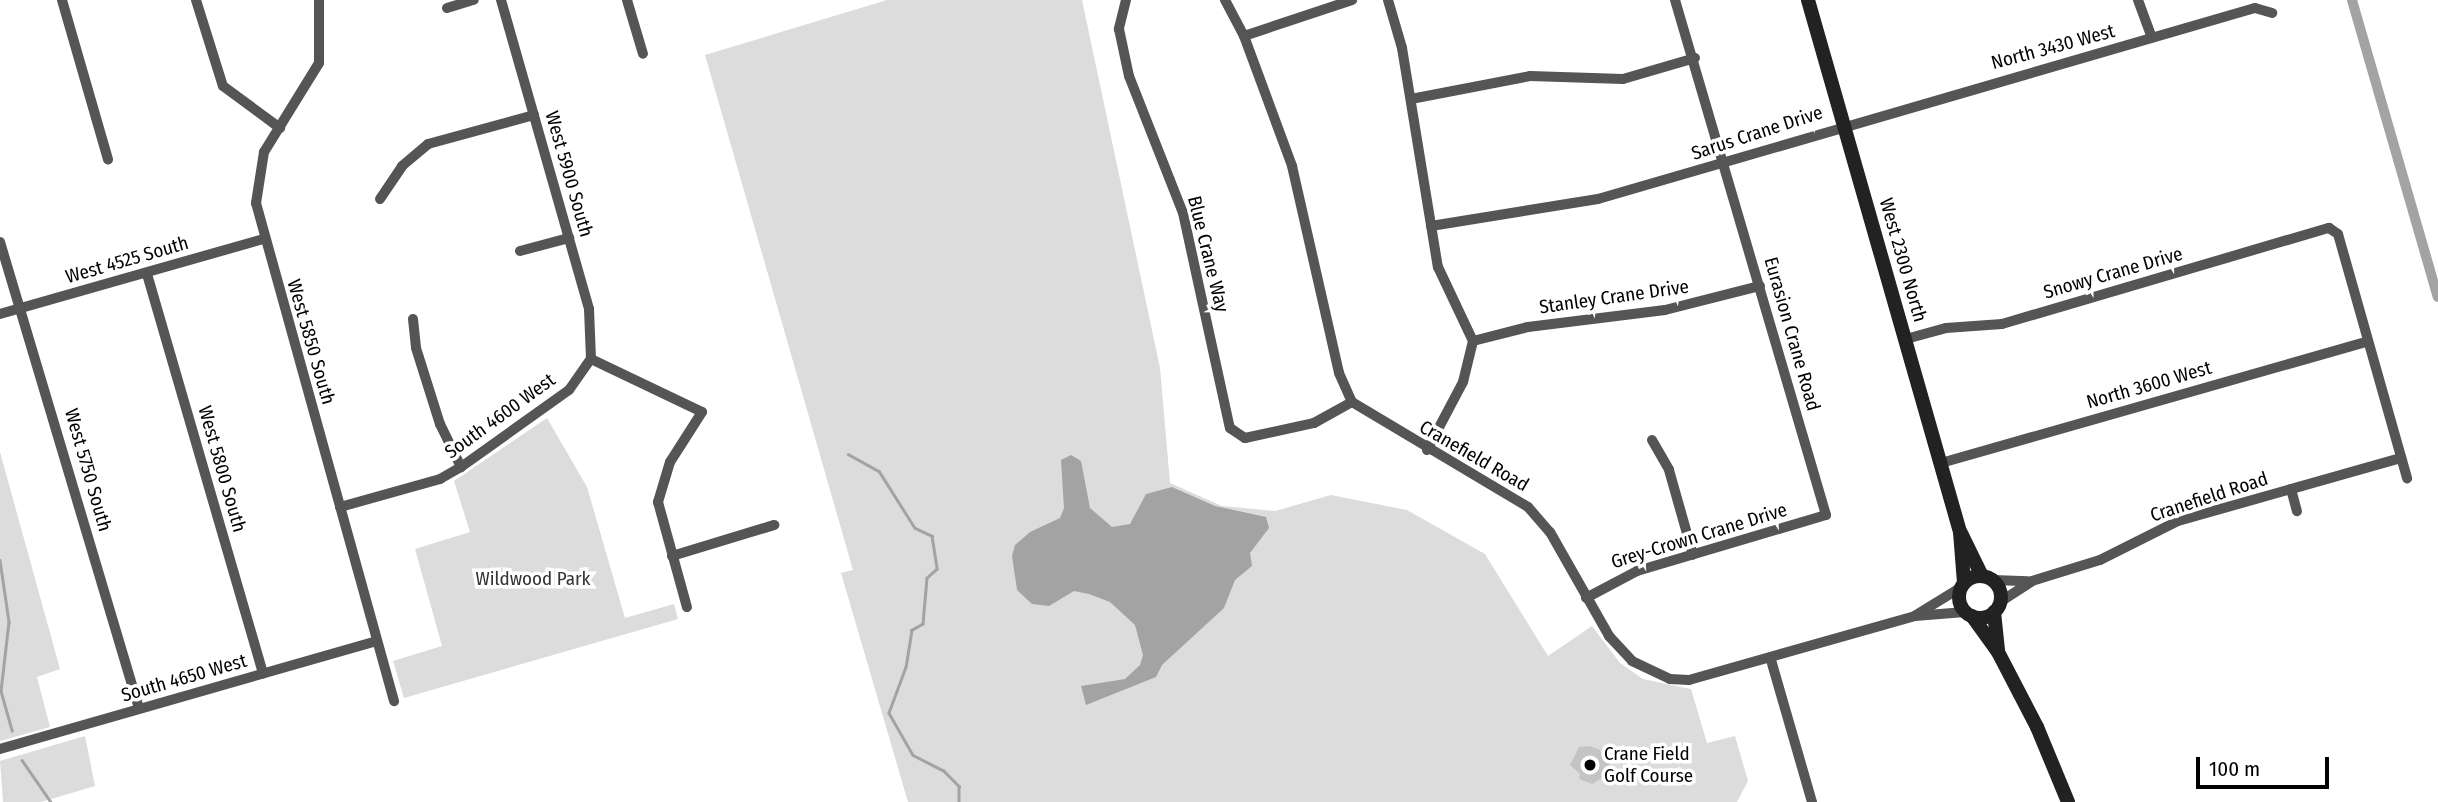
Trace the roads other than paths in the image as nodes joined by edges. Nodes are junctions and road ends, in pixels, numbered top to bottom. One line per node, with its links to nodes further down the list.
1 (62, 0): 24 (street)
2 (196, 0): 23 (street)
3 (319, 0): 23 (street, West 5850 South)
4 (474, 0): 14 (street)
5 (501, 0): 21 (street, West 5900 South)
6 (627, 0): 18 (street)
7 (1126, 0): 41 (street, Blue Crane Way)
8 (1224, 0): 16 (street)
9 (1353, 0): 16 (street)
10 (1388, 0): 20 (street)
11 (1675, 0): 19 (street, Eurasion Crane Road)
12 (1808, 0): 22 (street, West 2300 North)
13 (2138, 0): 17 (street)
14 (447, 8)
15 (2272, 13): 17 (street, North 3430 West)
16 (1244, 36): 41 (street)
17 (2152, 38): 22 (street, North 3430 West)
18 (643, 54)
19 (1695, 58): 20 (street); 25 (street, Eurasion Crane Road)
20 (1411, 99): 27 (street)
21 (534, 115): 26 (street); 28 (street, West 5900 South)
22 (1844, 123): 25 (street, Sarus Crane Drive); 37 (street, West 2300 North)
23 (280, 128): 29 (street, West 5850 South)
24 (108, 159)
25 (1725, 163): 27 (street, Sarus Crane Drive); 33 (street, Eurasion Crane Road)
26 (380, 199)
27 (1431, 226): 38 (street)
28 (569, 238): 31 (street); 40 (street, West 5900 South)
29 (263, 239): 32 (street, West 4525 South); 49 (street, West 5850 South)
30 (0, 242): 34 (street, West 5750 South)
31 (520, 251)
32 (147, 274): 34 (street, West 4525 South); 67 (street, West 5800 South)
33 (1760, 286): 38 (street, Stanley Crane Drive); 51 (street, Eurasion Crane Road)
34 (19, 308): 35 (street, West 4525 South); 69 (street, West 5750 South)
35 (0, 314)
36 (412, 319): 46 (street)
37 (1906, 339): 39 (street, Snowy Crane Drive); 45 (street, West 2300 North)
38 (1473, 341): 43 (street)
39 (2367, 342): 44 (street); 45 (street, North 3600 West)
40 (591, 359): 46 (street, South 4600 West); 55 (street)
41 (1352, 402): 43 (street, Cranefield Road)
42 (1651, 440): 54 (street)
43 (1427, 450): 59 (street, Cranefield Road)
44 (2401, 458): 47 (street); 48 (street, Cranefield Road)
45 (1941, 463): 53 (street, West 2300 North)
46 (461, 467): 49 (street, South 4600 West)
47 (2407, 478)
48 (2291, 489): 50 (street); 57 (street, Cranefield Road)
49 (340, 507): 64 (street, West 5850 South)
50 (2297, 510)
51 (1826, 515): 54 (street, Grey-Crown Crane Drive)
52 (774, 525): 55 (street)
53 (1960, 532): 56 (street); 58 (street)
54 (1693, 555): 59 (street, Grey-Crown Crane Drive)
55 (671, 556): 60 (street)
56 (1987, 578): 57 (street, Cranefield Road); 58 (street); 61 (street)
57 (2032, 581): 61 (street, Cranefield Road)
58 (1962, 585): 62 (street); 63 (street, Cranefield Road)
59 (1586, 598): 66 (street, Cranefield Road)
60 (687, 607)
61 (1997, 607): 62 (street); 65 (street)
62 (1969, 614): 63 (street, Cranefield Road); 65 (street)
63 (1915, 616): 66 (street, Cranefield Road)
64 (377, 641): 67 (street, South 4650 West); 68 (street, West 5850 South)
65 (1998, 652): 72 (street)
66 (1771, 660): 71 (street)
67 (263, 674): 69 (street, South 4650 West)
68 (394, 701)
69 (139, 709): 70 (street, South 4650 West)
70 (0, 749)
71 (1812, 802)
72 (2068, 802)

